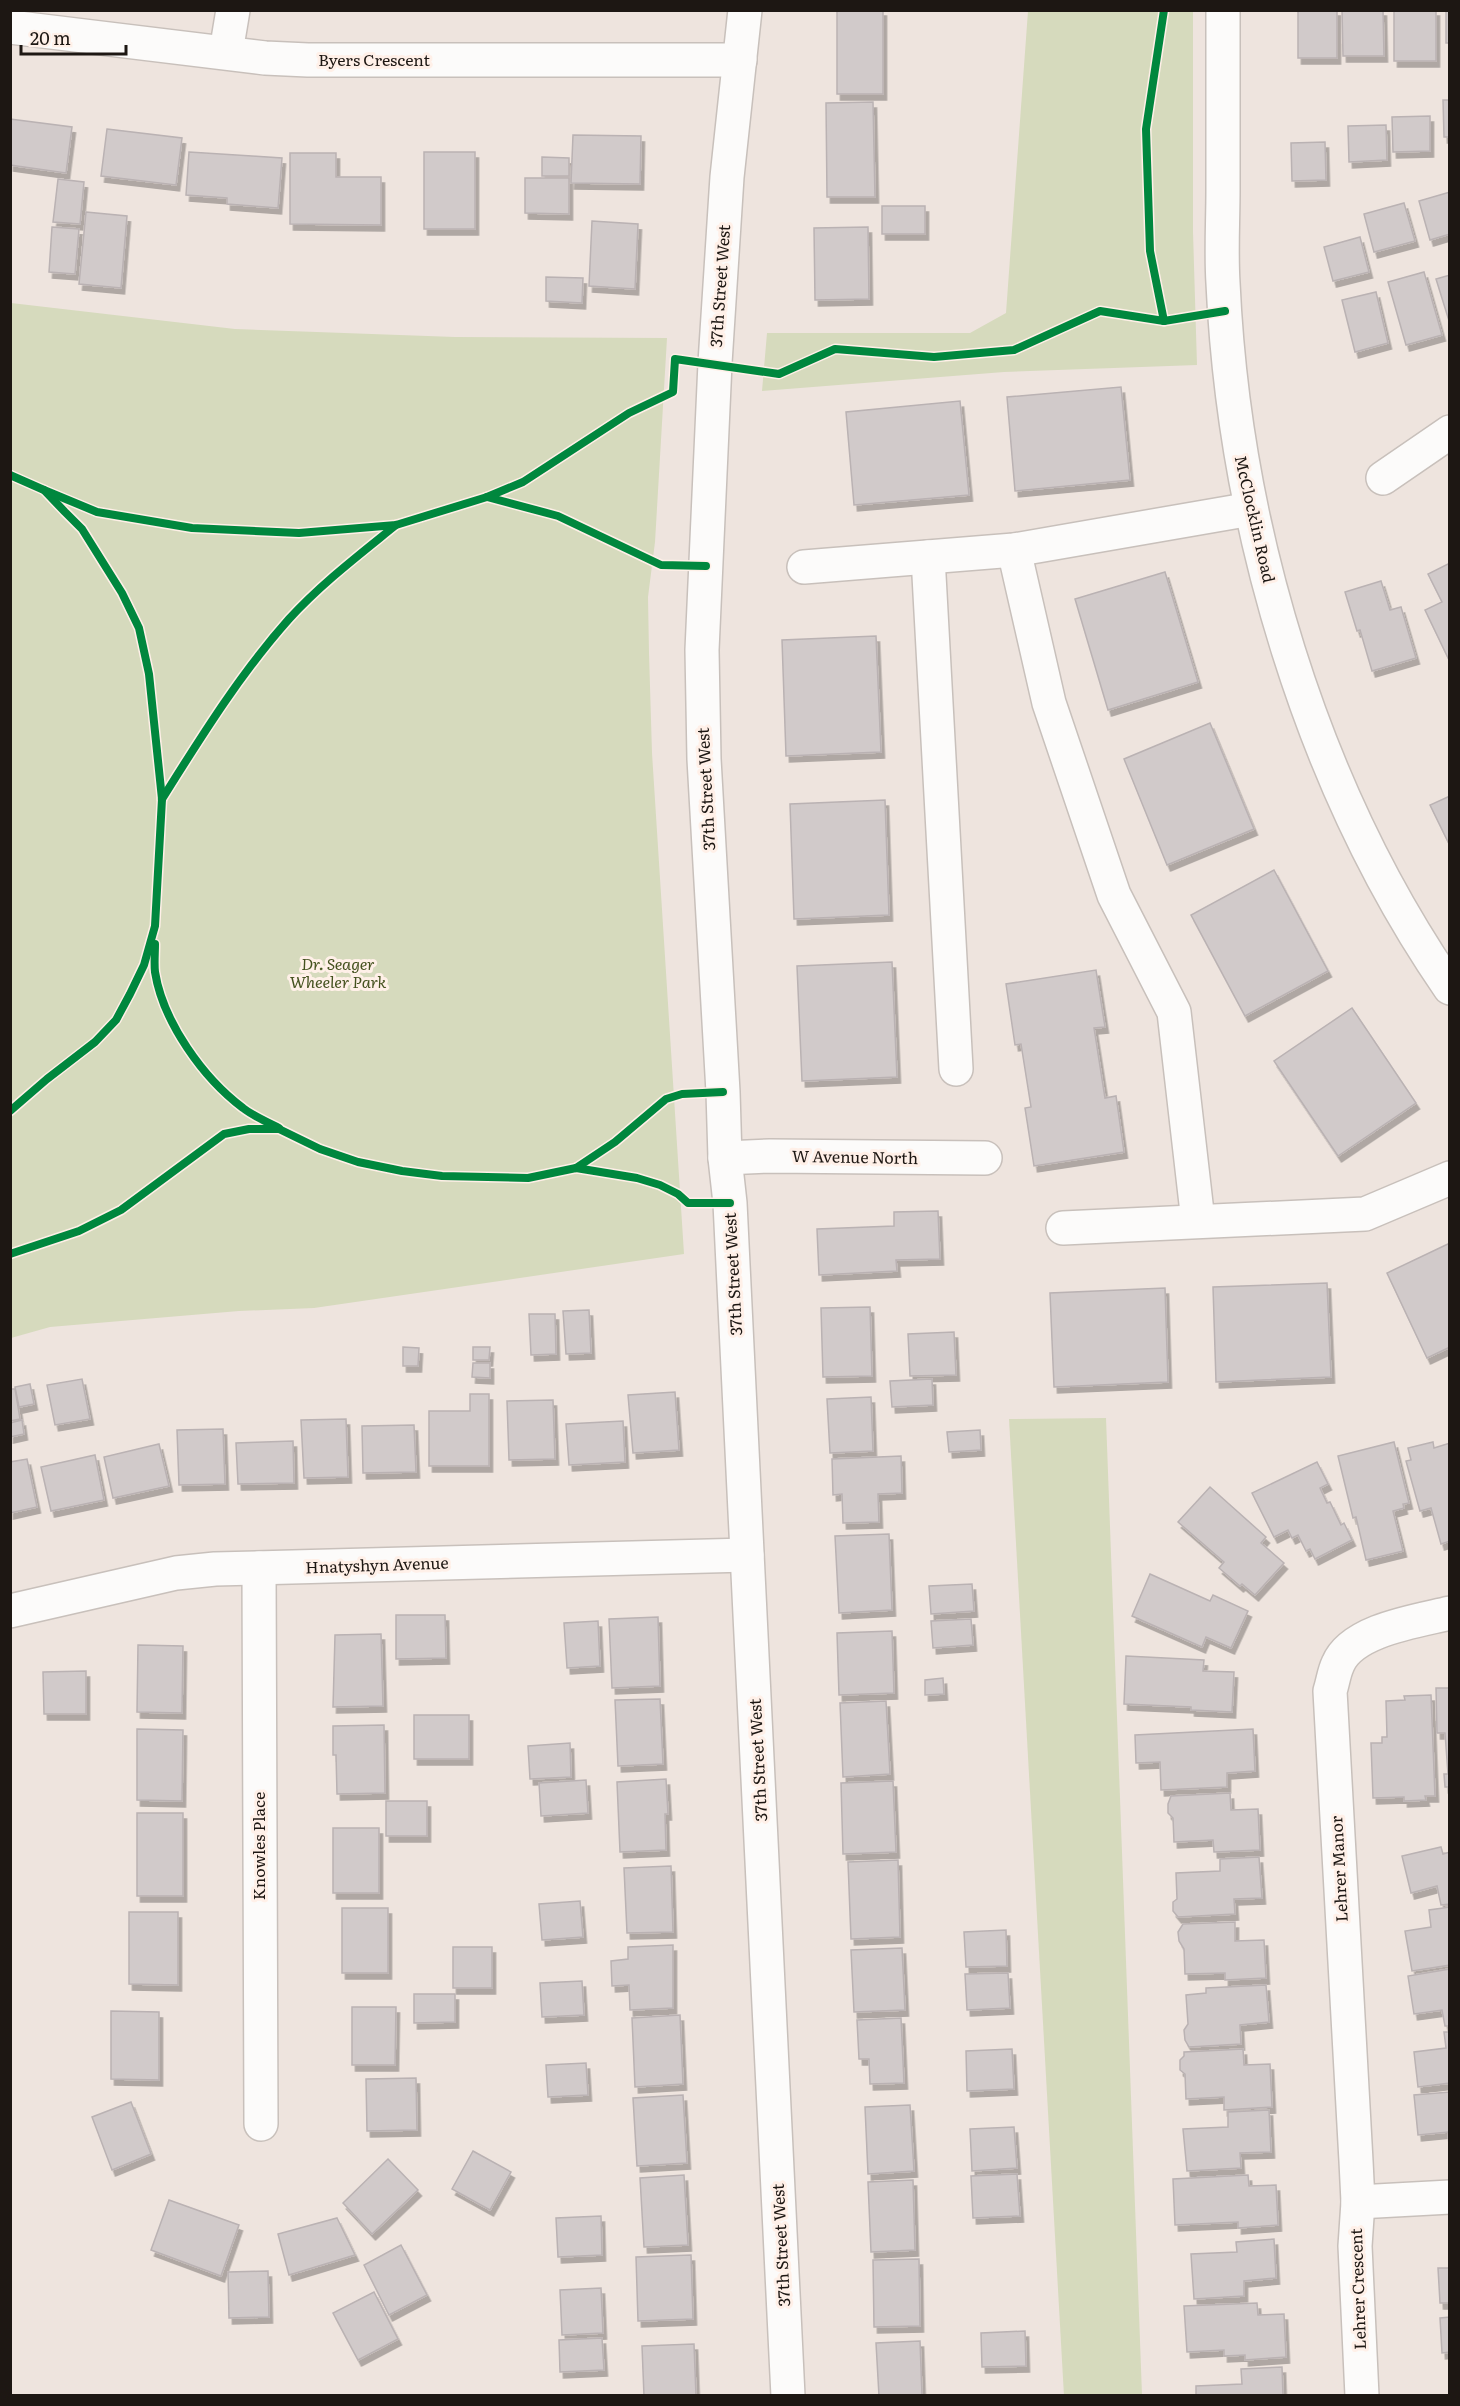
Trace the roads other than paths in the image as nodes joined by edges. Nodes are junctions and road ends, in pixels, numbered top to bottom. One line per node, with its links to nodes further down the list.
1 (233, 10): 5 (street)
2 (745, 10): 6 (street, 37th Street West)
3 (1223, 10): 9 (street, McClocklin Road)
4 (10, 27): 5 (street, Byers Crescent)
5 (226, 52): 6 (street, Byers Crescent)
6 (740, 60): 15 (street, 37th Street West)
7 (1449, 432): 8 (street)
8 (1383, 478)
9 (1251, 509): 10 (street); 13 (street, McClocklin Road)
10 (1014, 550): 11 (street); 18 (street)
11 (928, 557): 12 (street); 14 (street)
12 (804, 567)
13 (1449, 988)
14 (956, 1069)
15 (724, 1158): 16 (street, W Avenue North); 20 (street, 37th Street West)
16 (985, 1158)
17 (1449, 1178): 18 (street)
18 (1198, 1221): 19 (street)
19 (1063, 1228)
20 (747, 1555): 21 (street, Hnatyshyn Avenue); 27 (street, 37th Street West)
21 (259, 1568): 22 (street, Hnatyshyn Avenue); 24 (street, Knowles Place)
22 (10, 1611)
23 (1449, 1613): 26 (street, Lehrer Manor)
24 (261, 2124)
25 (1449, 2197): 26 (street)
26 (1358, 2202): 28 (street, Lehrer Crescent)
27 (788, 2396)
28 (1362, 2396)

